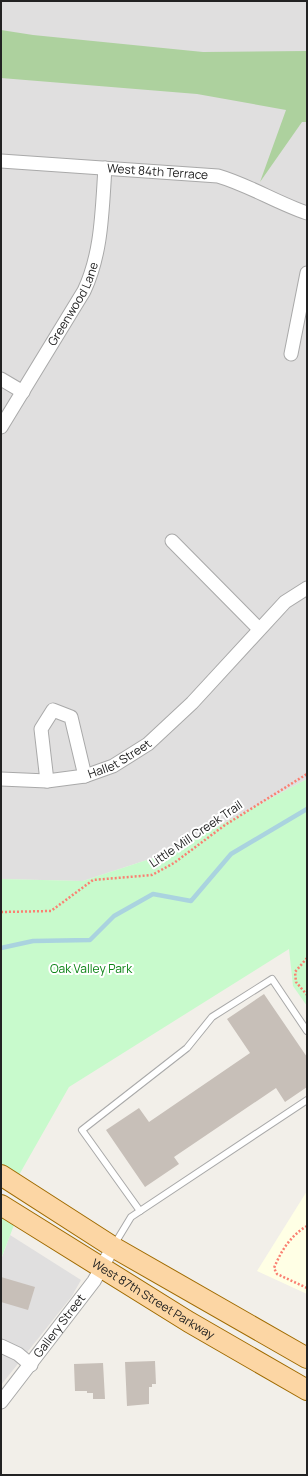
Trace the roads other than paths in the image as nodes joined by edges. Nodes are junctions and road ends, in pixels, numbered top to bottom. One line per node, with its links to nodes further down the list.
1 (1, 161): 2 (street, West 84th Terrace)
2 (105, 168): 3 (street, West 84th Terrace); 7 (street, Greenwood Lane)
3 (307, 213)
4 (307, 274): 5 (street)
5 (291, 354)
6 (1, 379): 7 (street)
7 (23, 392): 8 (street, Greenwood Lane)
8 (1, 427)
9 (172, 541): 11 (street)
10 (307, 588): 11 (street, Hallet Street)
11 (259, 629): 12 (street, Hallet Street)
12 (84, 776): 14 (street); 14 (street, Hallet Street)
13 (1, 779): 14 (street)
14 (46, 781)
15 (307, 1031): 19 (lane)
16 (307, 1100): 19 (lane)
17 (1, 1175): 20 (main road, West 87th Street Parkway)
18 (1, 1205): 21 (main road, West 87th Street Parkway)
19 (140, 1211): 20 (lane)
20 (113, 1247): 21 (street, Gallery Street); 23 (main road, West 87th Street Parkway)
21 (102, 1268): 24 (street, Gallery Street); 25 (main road, West 87th Street Parkway)
22 (1, 1346): 24 (street)
23 (307, 1358)
24 (31, 1365): 26 (street, Gallery Street)
25 (307, 1390)
26 (1, 1402)

